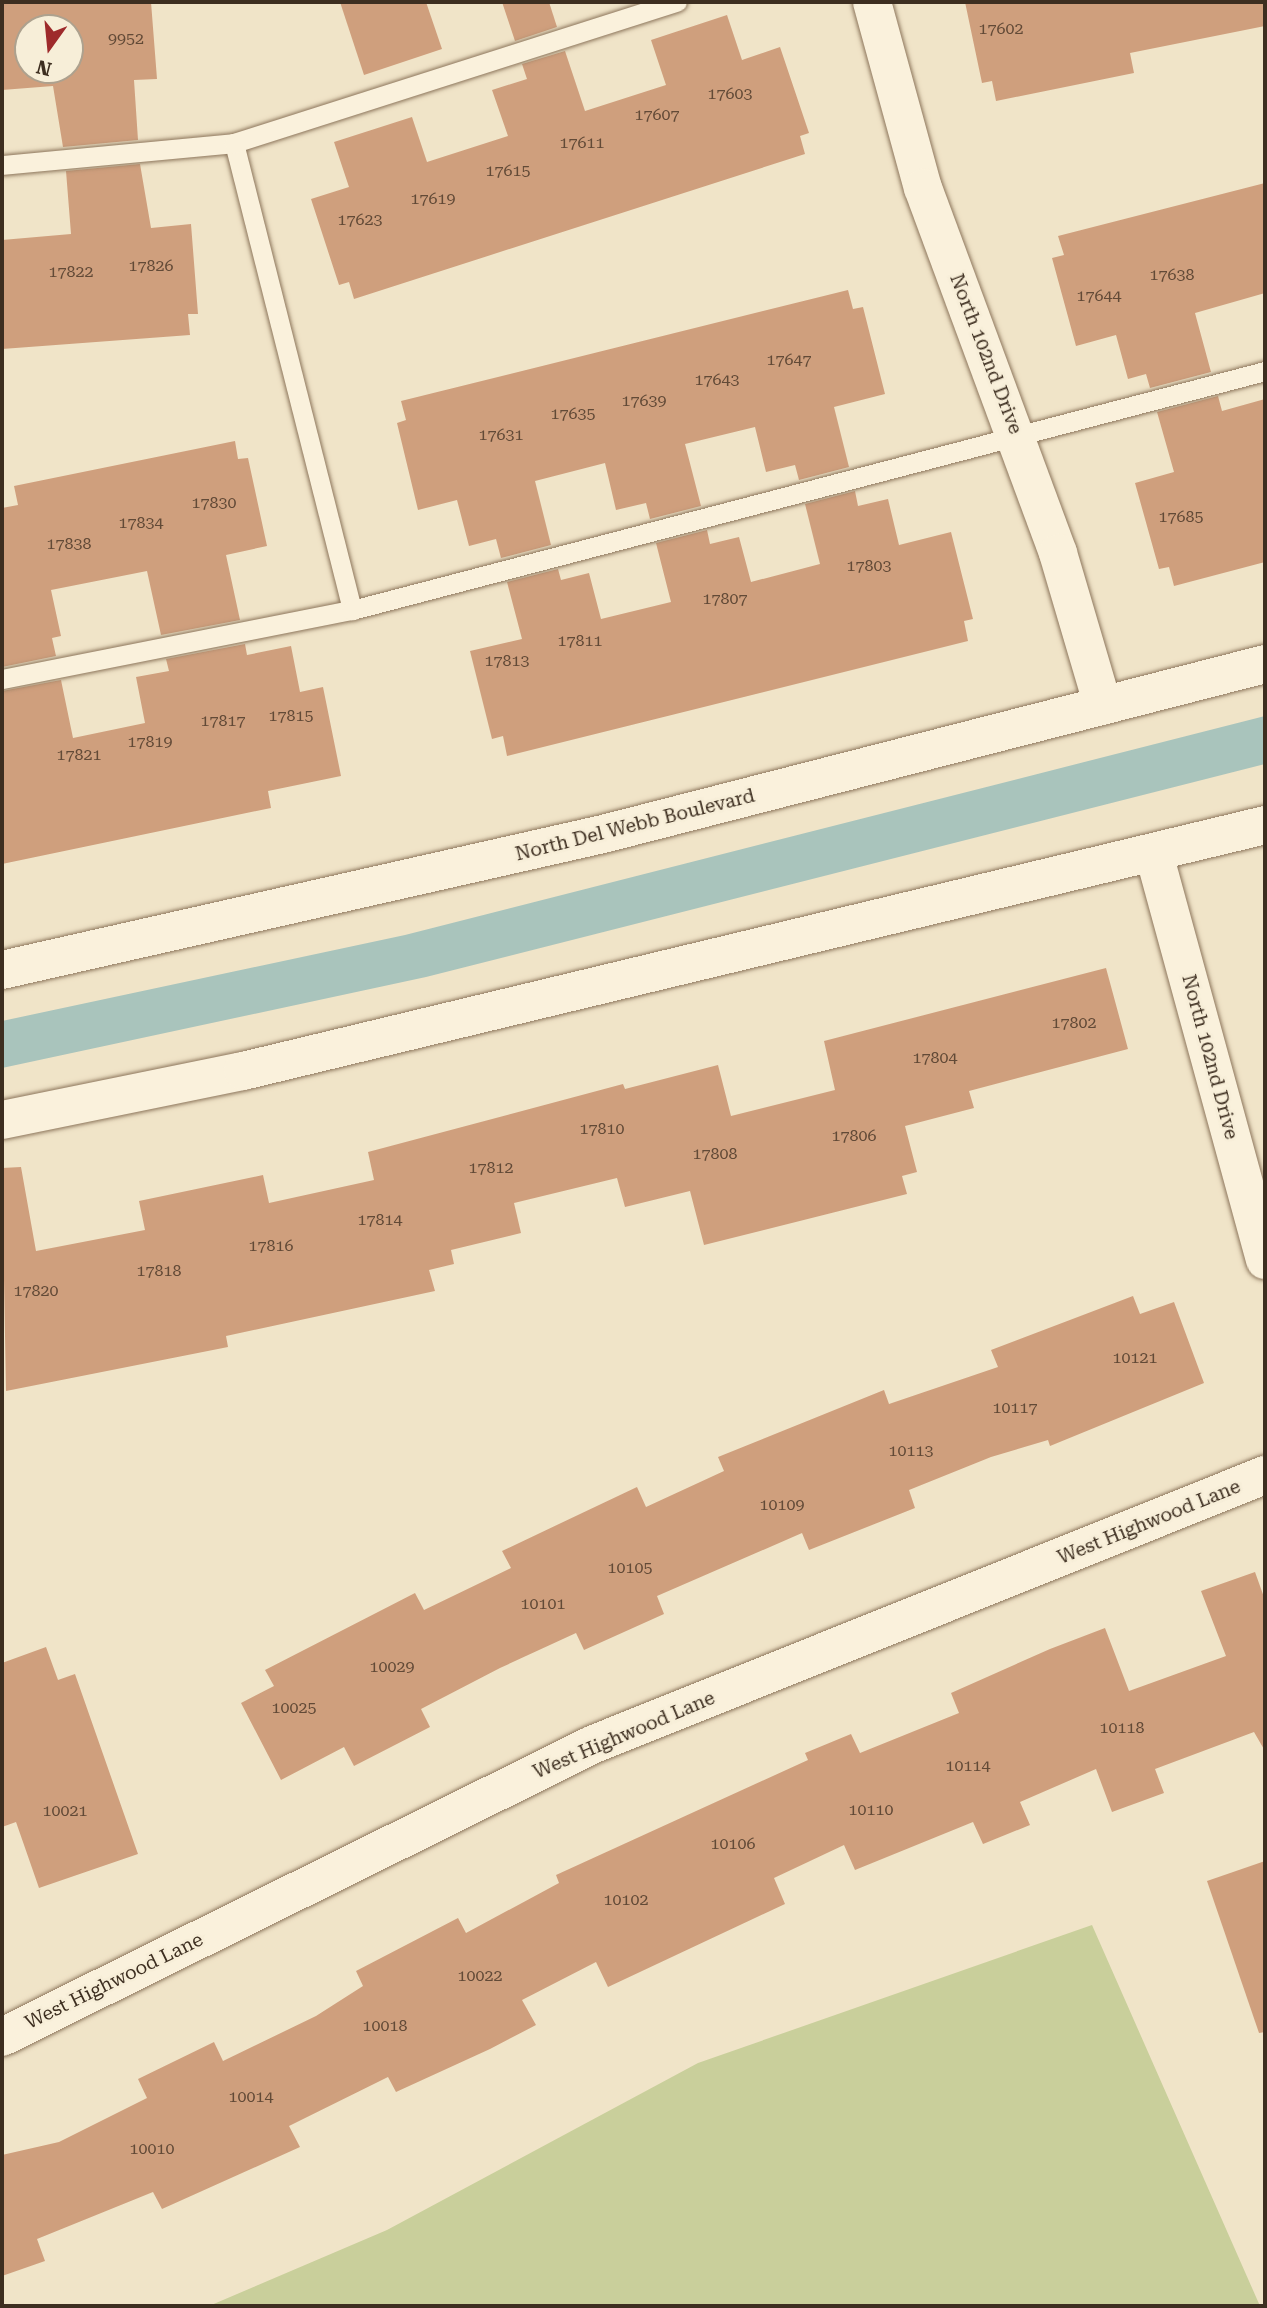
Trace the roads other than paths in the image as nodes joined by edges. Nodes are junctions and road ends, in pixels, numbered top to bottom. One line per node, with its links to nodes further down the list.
1 (677, 2): 3 (lane)
2 (872, 2): 6 (street, North 102nd Drive)
3 (234, 143): 4 (lane); 7 (lane)
4 (2, 165)
5 (1265, 372): 6 (lane)
6 (1018, 438): 7 (lane); 10 (street, North 102nd Drive)
7 (352, 610): 9 (lane)
8 (1265, 664): 10 (street, North Del Webb Boulevard)
9 (2, 679)
10 (1103, 706): 13 (street, North Del Webb Boulevard)
11 (1265, 825): 12 (street)
12 (1154, 854): 14 (street); 15 (street, North 102nd Drive)
13 (2, 970)
14 (2, 1120)
15 (1265, 1260)
16 (1265, 1475): 17 (street, West Highwood Lane)
17 (2, 2037)

